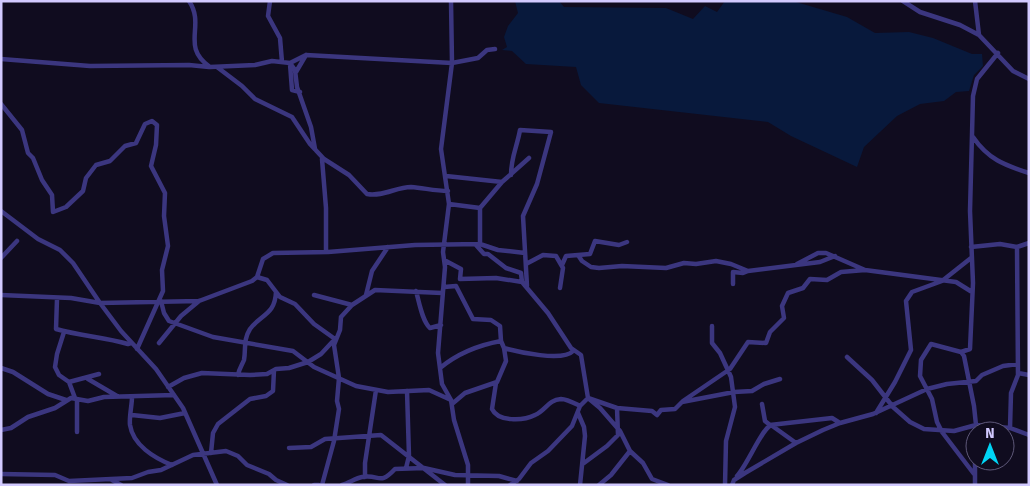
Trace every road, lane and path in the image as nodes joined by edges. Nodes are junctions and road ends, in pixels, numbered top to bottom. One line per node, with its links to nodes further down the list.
1 (189, 1): 14 (street)
2 (270, 1): 11 (street)
3 (452, 1): 13 (street)
4 (903, 1): 6 (street)
5 (974, 1): 6 (street)
6 (979, 35): 8 (street)
7 (495, 49): 13 (street)
8 (998, 53): 17 (street); 20 (street)
9 (306, 55): 12 (street); 13 (street); 16 (street)
10 (1, 59): 14 (street)
11 (282, 62): 12 (street); 15 (street)
12 (290, 63): 16 (street); 18 (street)
13 (452, 63): 26 (street)
14 (209, 67): 15 (street)
15 (217, 67): 21 (street)
16 (295, 73): 18 (street)
17 (1029, 79)
18 (300, 92): 21 (street)
19 (1, 104): 65 (street)
20 (972, 136): 24 (street); 38 (street)
21 (315, 150): 28 (street)
22 (529, 158): 25 (street)
23 (322, 159): 40 (street)
24 (1029, 173)
25 (511, 175): 27 (street); 41 (street)
26 (446, 176): 27 (street); 28 (street)
27 (502, 182): 30 (street)
28 (448, 191): 29 (street)
29 (450, 204): 30 (street); 36 (street)
30 (480, 208): 35 (street)
31 (1, 211): 67 (street)
32 (17, 241): 44 (street)
33 (627, 242): 42 (street)
34 (1029, 243): 39 (street)
35 (478, 244): 36 (street); 41 (street); 54 (street)
36 (444, 245): 37 (street); 46 (street)
37 (388, 247): 40 (street); 63 (street)
38 (971, 247): 39 (street); 45 (street)
39 (1017, 247): 84 (street)
40 (326, 252): 52 (street)
41 (526, 253): 47 (street)
42 (578, 255): 49 (street); 51 (street)
43 (835, 256): 48 (street); 48 (street); 50 (street)
44 (1, 258)
45 (971, 258): 53 (street); 59 (street)
46 (446, 261): 54 (street); 60 (street)
47 (526, 264): 49 (street); 54 (street)
48 (797, 264): 51 (street)
49 (562, 265): 56 (street)
50 (865, 270): 53 (street); 88 (street)
51 (748, 271): 55 (street)
52 (257, 277): 57 (street); 66 (street)
53 (942, 281): 59 (street); 109 (street)
54 (524, 284): 80 (street)
55 (733, 284)
56 (560, 288)
57 (276, 292): 73 (street); 76 (street)
58 (416, 292): 60 (street); 63 (street); 70 (street)
59 (972, 292): 81 (street)
60 (442, 293): 70 (street); 74 (street)
61 (1, 295): 64 (street)
62 (314, 295): 68 (street)
63 (366, 295): 68 (street)
64 (57, 299): 67 (street); 72 (street)
65 (160, 301): 66 (street); 67 (street); 69 (street); 79 (street)
66 (199, 301): 69 (street)
67 (100, 303): 75 (street)
68 (352, 305): 73 (street)
69 (175, 323): 76 (street); 77 (street)
70 (441, 325): 86 (street)
71 (712, 326): 88 (street)
72 (64, 332): 75 (street); 97 (street)
73 (335, 339): 83 (street); 93 (street)
74 (501, 341): 78 (street); 86 (street)
75 (131, 342): 79 (street)
76 (244, 342): 83 (street); 91 (street)
77 (159, 343)
78 (504, 348): 80 (street); 98 (street)
79 (137, 349): 99 (street)
80 (573, 351): 108 (street)
81 (961, 352): 96 (street); 101 (street)
82 (847, 357): 109 (street)
83 (308, 362): 87 (street); 93 (street)
84 (1018, 364): 89 (street); 96 (street)
85 (1, 368): 110 (street)
86 (440, 368): 111 (street)
87 (274, 370): 91 (street); 137 (street)
88 (728, 370): 103 (street); 112 (street)
89 (1018, 373): 92 (street); 122 (street)
90 (99, 374): 94 (street)
91 (238, 375): 99 (street)
92 (1029, 375)
93 (339, 378): 100 (street); 133 (street)
94 (88, 379): 97 (street); 105 (street)
95 (780, 379): 103 (street)
96 (969, 380): 101 (street); 121 (street)
97 (69, 382): 107 (street)
98 (496, 383): 111 (street); 114 (street)
99 (168, 387): 104 (street)
100 (376, 390): 102 (street); 131 (street)
101 (927, 390): 115 (street); 130 (street)
102 (407, 391): 111 (street); 139 (street)
103 (732, 392): 112 (street); 153 (street)
104 (174, 395): 106 (street); 117 (street)
105 (118, 397): 106 (street); 107 (street)
106 (132, 397): 120 (street)
107 (76, 398): 110 (street); 129 (street)
108 (588, 398): 114 (street); 116 (street); 125 (street)
109 (886, 398): 115 (street); 119 (street)
110 (66, 400): 127 (street)
111 (451, 402): 146 (street)
112 (682, 402): 116 (street)
113 (762, 404): 124 (street)
114 (580, 406): 118 (street)
115 (893, 407): 119 (street); 130 (street)
116 (617, 408): 125 (street)
117 (185, 413): 120 (street); 138 (street)
118 (578, 413): 140 (street); 150 (street)
119 (876, 413): 123 (street)
120 (132, 415): 141 (street)
121 (975, 421)
122 (1010, 421)
123 (840, 423): 124 (street); 134 (street)
124 (771, 425): 134 (street); 152 (street)
125 (618, 429): 136 (street); 140 (street)
126 (965, 429): 130 (street)
127 (1, 430)
128 (1015, 430): 132 (street)
129 (77, 432)
130 (942, 432): 147 (street)
131 (369, 435): 133 (street); 139 (street); 148 (street)
132 (1029, 435)
133 (334, 438): 135 (street); 158 (street)
134 (796, 442): 152 (street)
135 (289, 448)
136 (630, 451): 164 (street); 165 (street)
137 (211, 453): 138 (street); 156 (street)
138 (203, 455): 141 (street); 155 (street)
139 (409, 456): 142 (street); 143 (street)
140 (584, 463): 163 (street)
141 (172, 465): 149 (street)
142 (406, 468): 143 (street); 148 (street)
143 (424, 468): 146 (street); 160 (street)
144 (974, 471): 147 (street)
145 (1, 474): 151 (street)
146 (468, 474): 150 (street); 161 (street)
147 (974, 474): 166 (street)
148 (365, 477): 159 (street)
149 (111, 479): 151 (street); 154 (street)
150 (517, 480): 162 (street)
151 (94, 482)
152 (733, 482): 153 (street)
153 (724, 484)
154 (121, 485)
155 (217, 485)
156 (287, 485)
157 (314, 485): 158 (street)
158 (321, 485)
159 (342, 485)
160 (445, 485)
161 (468, 485)
162 (510, 485)
163 (580, 485)
164 (599, 485)
165 (668, 485)
166 (975, 485)

